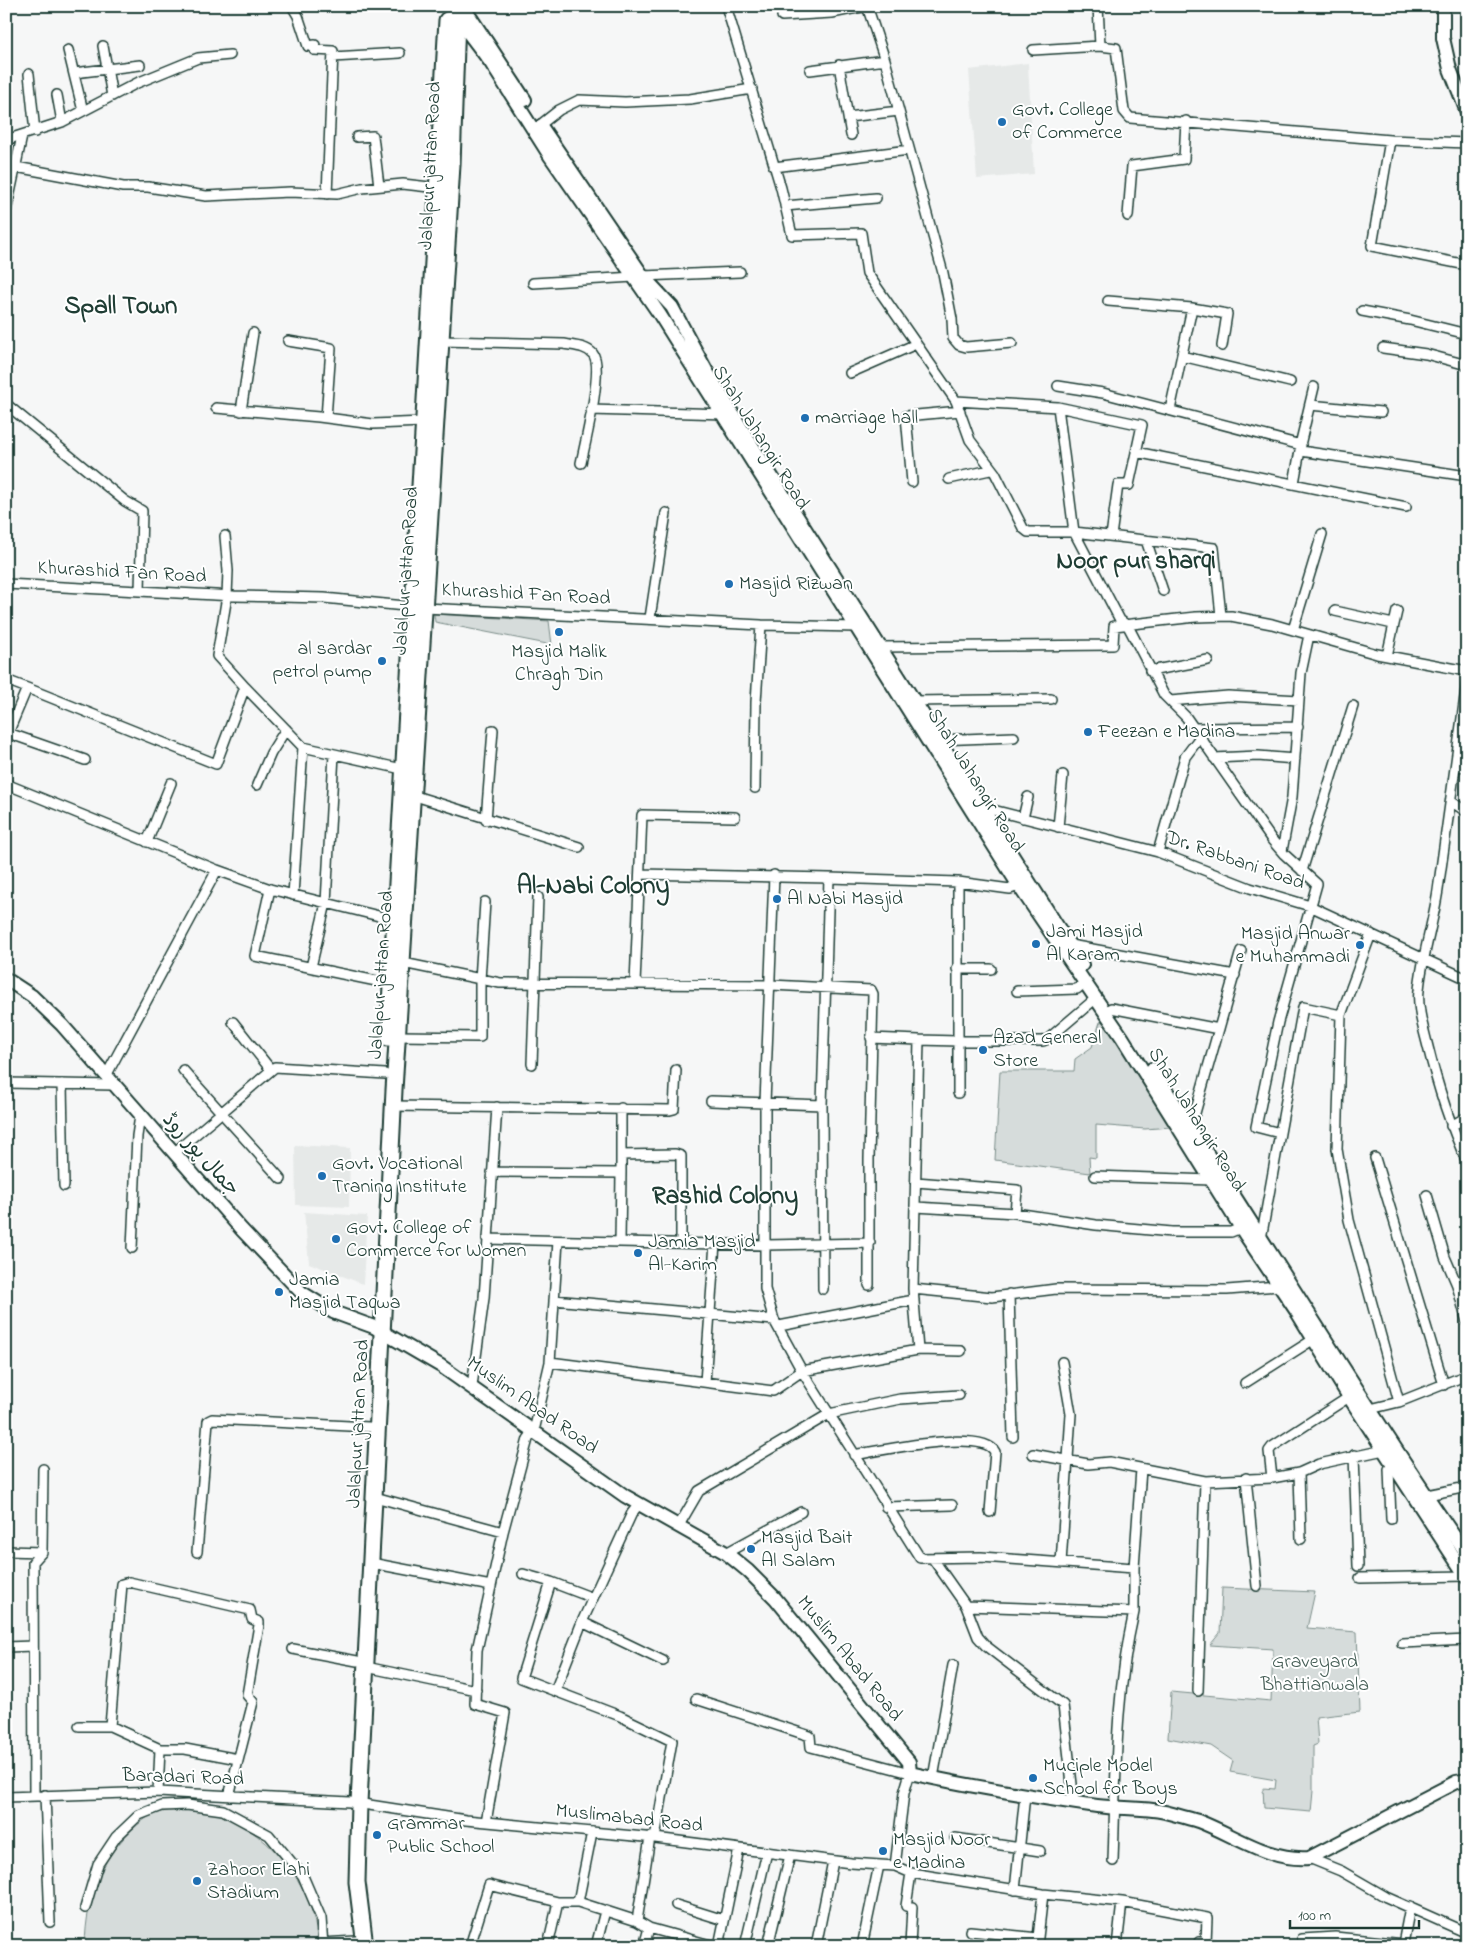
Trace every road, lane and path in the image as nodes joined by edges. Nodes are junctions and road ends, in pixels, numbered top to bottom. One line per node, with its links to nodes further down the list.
1 (292, 6): 14 (street)
2 (726, 6): 22 (street)
3 (867, 6): 7 (street); 15 (street)
4 (1098, 6): 9 (street)
5 (1443, 6): 27 (street)
6 (454, 8): 31 (street); 43 (main road, Jalalpur jattan Road); 51 (street); 52 (main road, Jalalpur jattan Road)
7 (782, 16)
8 (103, 46): 18 (street)
9 (1100, 46): 11 (street); 29 (street)
10 (68, 50): 20 (street)
11 (1033, 50)
12 (400, 53): 14 (street)
13 (230, 55): 24 (street)
14 (333, 58): 44 (street)
15 (885, 60): 17 (street); 26 (street)
16 (140, 65): 18 (street)
17 (839, 65): 19 (street); 28 (street)
18 (107, 68): 20 (street); 24 (street)
19 (810, 70)
20 (74, 73): 25 (street)
21 (29, 74): 32 (street)
22 (752, 89): 31 (street); 41 (street)
23 (57, 95): 30 (street)
24 (112, 96): 25 (street)
25 (83, 111): 30 (street)
26 (899, 111): 28 (street); 39 (street)
27 (1467, 112)
28 (848, 118): 33 (street)
29 (1186, 121): 37 (street); 48 (street)
30 (62, 122): 32 (street)
31 (540, 125): 51 (street)
32 (35, 132): 34 (street)
33 (851, 135)
34 (22, 136): 36 (street); 40 (street)
35 (358, 137): 42 (street)
36 (6, 140)
37 (1390, 140): 38 (street); 49 (street)
38 (1467, 143)
39 (909, 150): 41 (street); 61 (street)
40 (16, 167): 44 (street); 47 (street)
41 (774, 167): 46 (street)
42 (379, 186): 43 (street); 44 (street)
43 (438, 188): 52 (main road, Jalalpur jattan Road)
44 (327, 194)
45 (876, 198): 46 (street)
46 (785, 206): 62 (street)
47 (6, 212)
48 (1128, 216)
49 (1467, 265)
50 (740, 272): 51 (street)
51 (639, 276): 53 (street); 81 (street)
52 (439, 277): 60 (main road, Jalalpur jattan Road); 83 (main road, Jalalpur jattan Road)
53 (532, 283)
54 (1108, 301): 55 (street)
55 (1192, 308): 63 (street); 65 (street)
56 (1362, 311): 58 (street)
57 (253, 333): 76 (street)
58 (1467, 334)
59 (288, 341): 82 (street)
60 (441, 341): 77 (street); 103 (main road, Jalalpur jattan Road)
61 (1012, 343)
62 (916, 344): 67 (street); 71 (street)
63 (1222, 346)
64 (1383, 348): 66 (street)
65 (1182, 356): 68 (street); 78 (street)
66 (1467, 365)
67 (850, 374)
68 (1290, 382)
69 (1058, 386): 78 (street)
70 (1314, 387): 73 (street)
71 (956, 401): 74 (street); 79 (street)
72 (6, 404): 100 (street)
73 (1310, 405): 80 (street); 84 (street)
74 (1058, 406): 85 (street); 94 (street)
75 (216, 408): 76 (street)
76 (241, 410): 82 (street)
77 (591, 410): 81 (street); 86 (street)
78 (1170, 410): 84 (street)
79 (960, 411): 87 (street); 90 (street)
80 (1381, 412)
81 (727, 413): 108 (street)
82 (326, 418): 83 (street)
83 (424, 422): 103 (main road, Jalalpur jattan Road)
84 (1300, 448): 88 (street); 91 (street)
85 (1136, 452): 91 (street); 97 (street)
86 (581, 463)
87 (990, 470): 89 (street); 94 (street)
88 (1467, 476)
89 (948, 479)
90 (912, 482)
91 (1294, 483): 92 (street)
92 (1406, 507)
93 (666, 514): 107 (street)
94 (1074, 532): 97 (street); 111 (street)
95 (1322, 534): 112 (street)
96 (225, 536): 102 (street)
97 (1111, 536): 98 (street)
98 (1146, 540): 101 (street); 106 (street)
99 (6, 584): 100 (street, Khurashid Fan Road)
100 (140, 591): 102 (street, Khurashid Fan Road)
101 (1163, 591)
102 (226, 596): 103 (street, Khurashid Fan Road); 121 (street)
103 (419, 607): 107 (street, Khurashid Fan Road); 122 (main road, Jalalpur jattan Road)
104 (1335, 611): 109 (street)
105 (1397, 611): 109 (street)
106 (1221, 616): 111 (street); 112 (street)
107 (650, 618): 110 (street, Khurashid Fan Road)
108 (859, 624): 110 (street, Khurashid Fan Road); 114 (street, Shah Jahangir Road); 169 (street, Shah Jahangir Road)
109 (1393, 624): 115 (street)
110 (761, 626): 149 (street)
111 (1128, 626): 114 (street); 117 (street)
112 (1293, 630): 113 (street)
113 (1309, 635): 115 (street); 125 (street)
114 (879, 647): 126 (street, Shah Jahangir Road)
115 (1387, 656): 118 (street)
116 (1208, 660): 117 (street)
117 (1150, 670): 127 (street)
118 (1467, 671)
119 (6, 680): 123 (street)
120 (1467, 682): 142 (street)
121 (245, 687): 123 (street); 131 (street)
122 (414, 687): 144 (main road, Jalalpur jattan Road); 150 (main road, Jalalpur jattan Road)
123 (27, 688): 133 (street)
124 (1051, 699): 126 (street)
125 (1299, 700): 127 (street); 129 (street)
126 (913, 701): 136 (street, Shah Jahangir Road)
127 (1170, 701): 130 (street)
128 (1353, 706): 164 (street)
129 (1298, 727): 130 (street); 140 (street)
130 (1193, 728): 135 (street)
131 (286, 729): 137 (street); 148 (street)
132 (493, 730): 157 (street)
133 (7, 735): 141 (street)
134 (1014, 737): 136 (street)
135 (1200, 737): 139 (street); 161 (street)
136 (938, 740): 153 (street, Shah Jahangir Road)
137 (303, 747): 138 (street); 171 (street)
138 (334, 754): 144 (street); 174 (street)
139 (1214, 758): 140 (street); 162 (street)
140 (1295, 759): 162 (street)
141 (85, 760)
142 (1456, 766): 143 (street); 152 (street)
143 (1467, 767)
144 (402, 769): 176 (main road, Jalalpur jattan Road)
145 (1063, 775): 158 (street)
146 (171, 783): 159 (street)
147 (6, 784): 159 (street)
148 (257, 785)
149 (755, 788)
150 (412, 795): 157 (street); 176 (main road, Jalalpur jattan Road)
151 (1028, 797): 156 (street)
152 (1452, 802): 154 (street); 180 (street)
153 (981, 807): 156 (street, Dr. Rabbani Road); 178 (street, Shah Jahangir Road)
154 (1467, 812)
155 (735, 817): 165 (street)
156 (1023, 818): 158 (street, Dr. Rabbani Road)
157 (486, 820): 160 (street)
158 (1058, 827): 161 (street, Dr. Rabbani Road)
159 (147, 842): 163 (street)
160 (579, 847)
161 (1158, 852): 175 (street, Dr. Rabbani Road)
162 (1282, 852): 164 (street)
163 (218, 870): 170 (street); 209 (street)
164 (1302, 871): 175 (street)
165 (640, 874): 166 (street); 192 (street)
166 (774, 875): 167 (street); 193 (street)
167 (829, 878): 168 (street); 194 (street)
168 (958, 882): 169 (street); 183 (street)
169 (1019, 886): 190 (street, Shah Jahangir Road)
170 (270, 889): 171 (street); 182 (street)
171 (293, 894): 174 (street)
172 (538, 897): 189 (street)
173 (485, 902): 188 (street)
174 (326, 903): 176 (street); 182 (street)
175 (1310, 906): 177 (street, Dr. Rabbani Road); 225 (street)
176 (398, 931): 181 (main road, Jalalpur jattan Road); 191 (main road, Jalalpur jattan Road)
177 (1371, 934): 180 (street, Dr. Rabbani Road); 198 (street)
178 (1070, 945): 185 (street); 197 (street, Shah Jahangir Road)
179 (1242, 951): 185 (street)
180 (1423, 958): 187 (street, Dr. Rabbani Road); 224 (street)
181 (403, 963): 188 (street); 201 (main road, Jalalpur jattan Road)
182 (311, 967): 191 (street)
183 (957, 968): 184 (street); 204 (street)
184 (991, 969)
185 (1236, 975): 200 (street)
186 (6, 979): 209 (street, جمال پور روڈ)
187 (1467, 979)
188 (480, 980): 189 (street); 201 (street)
189 (534, 983): 192 (street); 205 (street)
190 (1084, 983): 195 (street); 196 (street, Shah Jahangir Road)
191 (391, 984): 212 (main road, Jalalpur jattan Road)
192 (635, 984): 193 (street)
193 (771, 985): 194 (street); 215 (street)
194 (827, 988): 202 (street); 216 (street)
195 (1018, 991)
196 (1095, 999): 204 (street); 234 (street, Shah Jahangir Road)
197 (1111, 1008): 200 (street); 223 (street, Shah Jahangir Road)
198 (1341, 1015): 225 (street); 275 (street)
199 (233, 1022): 207 (street)
200 (1219, 1029): 223 (street)
201 (398, 1036): 212 (main road, Jalalpur jattan Road)
202 (871, 1038): 203 (street); 248 (street)
203 (919, 1040): 204 (street); 235 (street)
204 (958, 1041): 213 (street)
205 (532, 1064)
206 (183, 1070): 220 (street)
207 (271, 1070): 212 (street); 220 (street)
208 (676, 1070): 219 (street)
209 (109, 1081): 211 (street); 221 (street, جمال پور روڈ)
210 (6, 1083): 211 (street)
211 (62, 1084): 236 (street)
212 (388, 1084): 217 (main road, Jalalpur jattan Road); 261 (main road, Jalalpur jattan Road)
213 (958, 1093)
214 (711, 1101): 215 (street)
215 (765, 1103): 216 (street); 249 (street)
216 (822, 1105): 247 (street)
217 (394, 1106): 218 (street); 261 (main road, Jalalpur jattan Road)
218 (497, 1107): 219 (street); 230 (street)
219 (621, 1108): 227 (street)
220 (221, 1113): 226 (street); 233 (street)
221 (140, 1116): 226 (street, جمال پور روڈ); 250 (street)
222 (1467, 1117): 224 (street)
223 (1186, 1122): 242 (street, Shah Jahangir Road)
224 (1451, 1126): 229 (street)
225 (1280, 1133): 242 (street)
226 (175, 1152): 261 (street, جمال پور روڈ)
227 (621, 1155): 231 (street); 245 (street)
228 (1375, 1158): 271 (street)
229 (1467, 1162)
230 (492, 1172): 231 (street); 241 (street)
231 (621, 1173): 244 (street)
232 (1094, 1176): 234 (street)
233 (281, 1179)
234 (1211, 1180): 240 (street, Shah Jahangir Road)
235 (916, 1182): 238 (street); 239 (street)
236 (64, 1186)
237 (1427, 1195): 259 (street)
238 (916, 1207): 239 (street); 254 (street)
239 (1015, 1213): 240 (street)
240 (1241, 1228): 252 (street, Shah Jahangir Road)
241 (487, 1239): 243 (street); 272 (street)
242 (1261, 1239): 276 (street, Shah Jahangir Road)
243 (558, 1241): 244 (street); 256 (street)
244 (620, 1242): 245 (street)
245 (681, 1243): 246 (street)
246 (715, 1243): 249 (street); 258 (street)
247 (821, 1243): 248 (street); 249 (street); 253 (street)
248 (870, 1243): 251 (street)
249 (766, 1244): 260 (street)
250 (132, 1248)
251 (869, 1285)
252 (1279, 1286): 255 (street); 262 (street, Shah Jahangir Road)
253 (823, 1289)
254 (913, 1289): 255 (street); 257 (street)
255 (1009, 1294): 280 (street)
256 (554, 1300): 258 (street); 265 (street)
257 (914, 1300): 260 (street); 263 (street)
258 (710, 1314): 260 (street); 269 (street)
259 (1467, 1322)
260 (776, 1323): 267 (street)
261 (379, 1329): 272 (street, Muslim Abad Road); 278 (main road, Jalalpur jattan Road); 295 (main road, Jalalpur jattan Road)
262 (1314, 1339): 270 (street); 274 (street, Shah Jahangir Road)
263 (918, 1350): 264 (street); 267 (street)
264 (961, 1351)
265 (550, 1362): 269 (street); 279 (street)
266 (1062, 1362): 285 (street)
267 (802, 1371): 269 (street); 277 (street)
268 (1467, 1375): 271 (street)
269 (705, 1382)
270 (1245, 1383)
271 (1444, 1384): 275 (street)
272 (472, 1386): 279 (street, Muslim Abad Road)
273 (959, 1395): 277 (street)
274 (1349, 1397): 281 (street, Shah Jahangir Road); 291 (street)
275 (1399, 1402): 276 (street)
276 (1370, 1409): 294 (street, Shah Jahangir Road)
277 (829, 1414): 283 (street); 302 (street)
278 (369, 1427): 307 (street); 323 (main road, Jalalpur jattan Road)
279 (534, 1430): 296 (street, Muslim Abad Road); 303 (street)
280 (1013, 1437)
281 (1384, 1450): 284 (street); 286 (street, Shah Jahangir Road)
282 (1033, 1454): 285 (street)
283 (854, 1455): 298 (street); 300 (street)
284 (1354, 1455): 289 (street); 313 (street)
285 (1070, 1460): 288 (street); 312 (street)
286 (1392, 1464): 301 (street); 316 (street, Shah Jahangir Road)
287 (43, 1469): 306 (street)
288 (1141, 1469): 292 (street); 314 (street)
289 (1299, 1473): 291 (street); 304 (street)
290 (1246, 1478): 291 (street); 292 (street); 320 (street)
291 (1272, 1478)
292 (1205, 1481): 336 (street)
293 (1467, 1487): 294 (street)
294 (1427, 1495): 309 (street, Shah Jahangir Road)
295 (375, 1497): 303 (street); 311 (main road, Jalalpur jattan Road)
296 (640, 1504): 302 (street, Muslim Abad Road); 321 (street)
297 (952, 1505): 298 (street)
298 (886, 1507): 310 (street)
299 (801, 1512): 308 (street)
300 (990, 1512)
301 (1391, 1519)
302 (678, 1527): 308 (street, Muslim Abad Road)
303 (503, 1532): 319 (street)
304 (1301, 1539)
305 (6, 1551): 306 (street)
306 (42, 1552): 328 (street)
307 (197, 1552)
308 (726, 1553): 342 (street, Muslim Abad Road)
309 (1467, 1555)
310 (933, 1559): 312 (street); 322 (street)
311 (371, 1562): 319 (street); 323 (main road, Jalalpur jattan Road)
312 (1061, 1562): 314 (street)
313 (1358, 1566)
314 (1134, 1568): 324 (street)
315 (523, 1574): 318 (street)
316 (1466, 1577): 317 (street)
317 (1360, 1578)
318 (551, 1582): 321 (street); 335 (street)
319 (491, 1586): 334 (street)
320 (1257, 1586)
321 (593, 1598): 325 (street)
322 (966, 1606): 324 (street); 352 (street)
323 (365, 1610): 332 (main road, Jalalpur jattan Road)
324 (1134, 1612): 353 (street)
325 (582, 1622): 331 (street); 335 (street)
326 (1467, 1640): 327 (street)
327 (1402, 1643)
328 (33, 1646): 329 (street); 346 (street)
329 (6, 1647)
330 (293, 1649): 332 (street)
331 (662, 1661)
332 (362, 1664): 334 (street); 351 (main road, Jalalpur jattan Road)
333 (953, 1665): 343 (street)
334 (476, 1690): 354 (street)
335 (555, 1691): 356 (street)
336 (1198, 1691)
337 (696, 1699): 342 (street)
338 (79, 1726): 339 (street)
339 (110, 1726): 340 (street); 341 (street)
340 (160, 1749): 341 (street); 345 (street)
341 (238, 1759): 349 (street)
342 (910, 1773): 343 (street); 367 (street)
343 (934, 1778): 348 (street)
344 (1467, 1780): 363 (street)
345 (158, 1792): 347 (street, Baradari Road); 349 (street, Baradari Road)
346 (34, 1795): 347 (street, Baradari Road); 350 (street, Baradari Road)
347 (45, 1795): 380 (street)
348 (1025, 1795): 352 (street); 359 (street)
349 (229, 1796): 351 (street, Baradari Road)
350 (6, 1797)
351 (355, 1802): 354 (street, Muslimabad Road); 385 (main road, Jalalpur jattan Road)
352 (1074, 1802): 353 (street)
353 (1115, 1807): 363 (street); 365 (street)
354 (486, 1822): 355 (street, Muslimabad Road)
355 (592, 1832): 356 (street, Muslimabad Road); 372 (street)
356 (652, 1837): 358 (street, Muslimabad Road); 379 (street)
357 (955, 1838): 359 (street)
358 (739, 1848): 360 (street, Muslimabad Road); 378 (street)
359 (1020, 1848): 361 (street); 369 (street)
360 (767, 1852): 362 (street, Muslimabad Road); 394 (street)
361 (1040, 1852)
362 (790, 1855): 364 (street, Muslimabad Road); 395 (street)
363 (1308, 1858): 376 (street)
364 (833, 1861): 366 (street, Muslimabad Road); 396 (street)
365 (1113, 1861)
366 (879, 1865): 367 (street, Muslimabad Road); 397 (street)
367 (895, 1866): 368 (street, Muslimabad Road)
368 (912, 1873): 369 (street, Muslimabad Road); 398 (street)
369 (1015, 1890): 370 (street, Muslimabad Road)
370 (1043, 1894): 373 (street, Muslimabad Road); 384 (street)
371 (558, 1902): 372 (street); 388 (street); 389 (street)
372 (578, 1902): 377 (street)
373 (1122, 1902): 386 (street, Muslimabad Road); 399 (street)
374 (676, 1905): 378 (street)
375 (85, 1908): 387 (street)
376 (1410, 1908): 383 (street); 401 (street)
377 (605, 1911): 379 (street); 390 (street)
378 (724, 1920): 393 (street)
379 (637, 1921): 381 (street)
380 (50, 1922)
381 (649, 1928): 391 (street); 392 (street)
382 (970, 1931): 384 (street)
383 (1467, 1933)
384 (1038, 1942)
385 (359, 1944): 387 (street)
386 (1202, 1944): 400 (street)
387 (323, 1945)
388 (470, 1946)
389 (548, 1946)
390 (596, 1946)
391 (644, 1946)
392 (714, 1946)
393 (719, 1946)
394 (745, 1946)
395 (768, 1946)
396 (816, 1946)
397 (862, 1946)
398 (910, 1946)
399 (1117, 1946)
400 (1222, 1946)
401 (1302, 1946)

